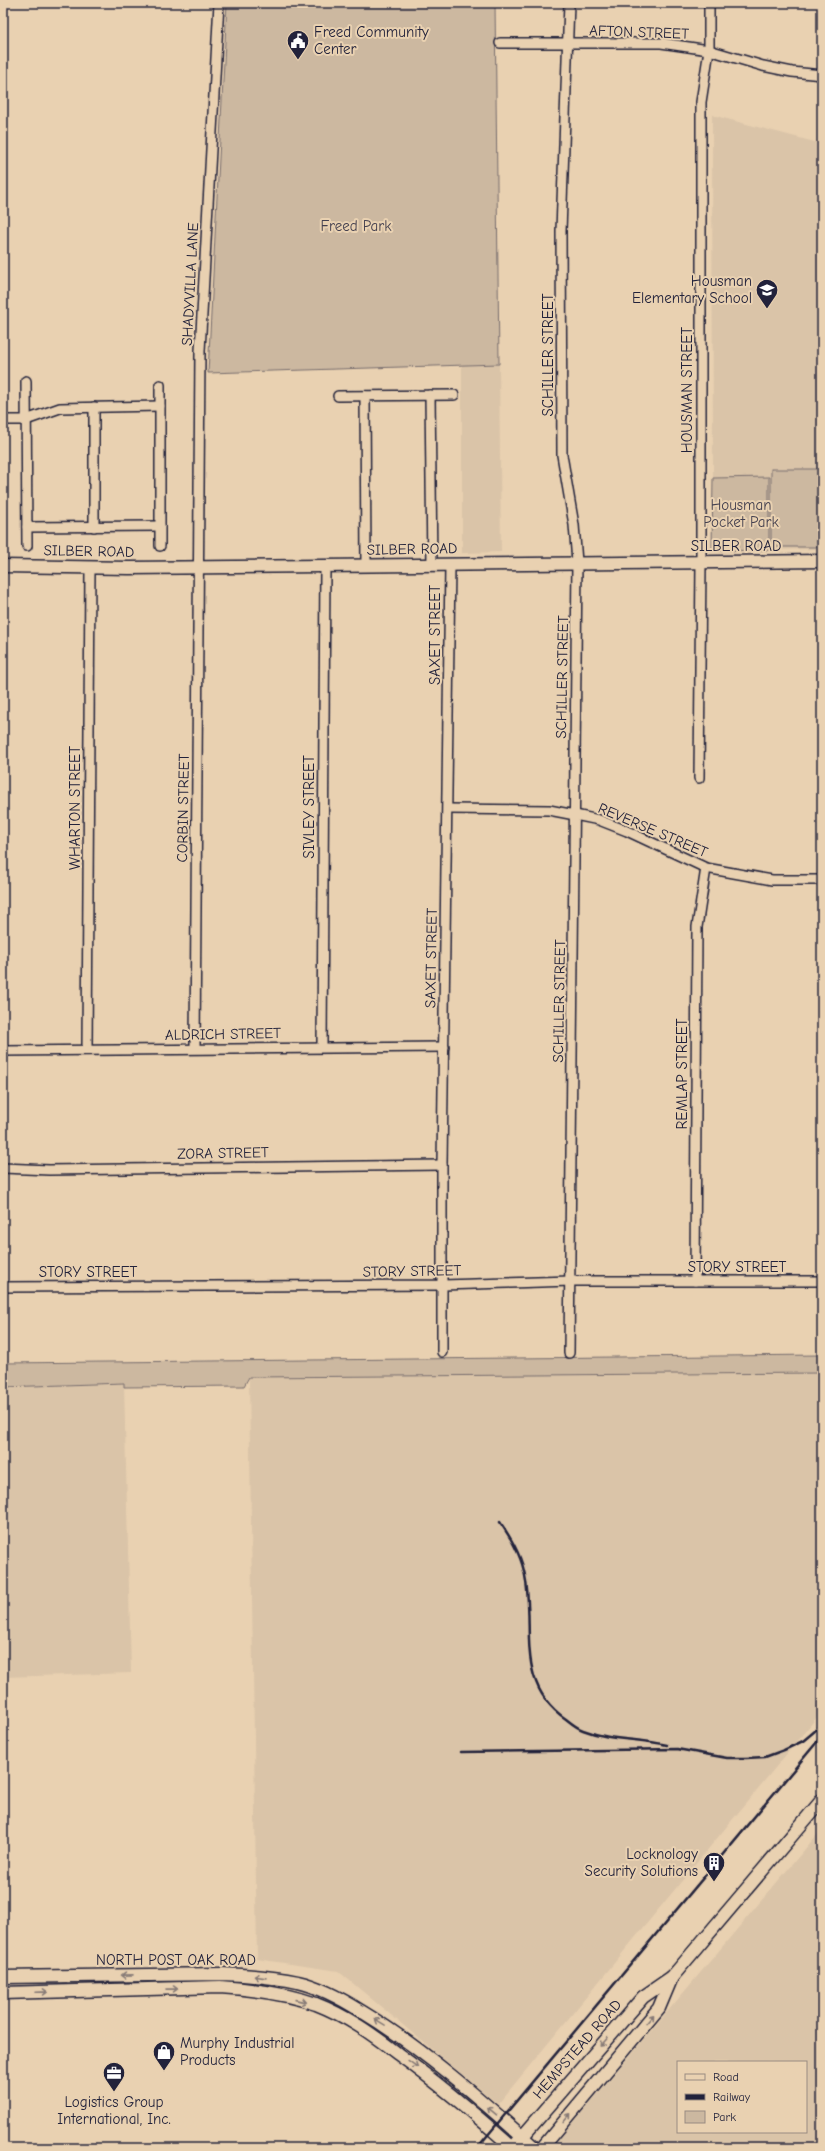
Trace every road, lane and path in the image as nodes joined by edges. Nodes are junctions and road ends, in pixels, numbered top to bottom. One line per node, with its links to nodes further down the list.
1 (219, 3): 32 (street, SHADYVILLA LANE)
2 (569, 3): 5 (street, SCHILLER STREET)
3 (709, 3): 6 (street, HOUSMAN STREET)
4 (500, 43): 5 (street, AFTON STREET)
5 (567, 44): 6 (street, AFTON STREET); 24 (street, SCHILLER STREET)
6 (709, 50): 7 (street, AFTON STREET); 25 (street, HOUSMAN STREET)
7 (822, 75)
8 (26, 381): 17 (street)
9 (160, 386): 14 (street)
10 (430, 395): 11 (street); 13 (street); 27 (street)
11 (454, 395)
12 (338, 396): 13 (street)
13 (365, 396): 26 (street)
14 (160, 406): 15 (street); 19 (street)
15 (94, 407): 17 (street); 18 (street)
16 (3, 420): 17 (street)
17 (26, 420): 20 (street)
18 (94, 526): 19 (street); 20 (street)
19 (160, 526): 22 (street)
20 (27, 527): 21 (street)
21 (27, 546)
22 (160, 546)
23 (822, 561): 25 (main road, SILBER ROAD)
24 (577, 562): 25 (main road, SILBER ROAD); 28 (main road, SILBER ROAD); 35 (street, SCHILLER STREET)
25 (702, 562): 33 (street, HOUSMAN STREET)
26 (366, 565): 27 (main road, SILBER ROAD); 30 (main road, SILBER ROAD)
27 (432, 565): 28 (main road, SILBER ROAD)
28 (450, 565): 34 (street, SAXET STREET)
29 (3, 566): 31 (main road, SILBER ROAD)
30 (325, 566): 32 (main road, SILBER ROAD); 40 (street, SIVLEY STREET)
31 (90, 567): 32 (main road, SILBER ROAD); 41 (street, WHARTON STREET)
32 (200, 567): 39 (street, CORBIN STREET)
33 (699, 778)
34 (448, 809): 35 (street, REVERSE STREET); 38 (street, SAXET STREET)
35 (575, 815): 36 (street, REVERSE STREET); 46 (street, SCHILLER STREET)
36 (706, 868): 37 (street, REVERSE STREET); 45 (street, REMLAP STREET)
37 (822, 880)
38 (444, 1047): 40 (street, ALDRICH STREET); 43 (street, SAXET STREET)
39 (195, 1048): 40 (street, ALDRICH STREET); 41 (street, ALDRICH STREET)
40 (322, 1048)
41 (87, 1050): 42 (street, ALDRICH STREET)
42 (3, 1051)
43 (442, 1165): 44 (street, ZORA STREET); 48 (street, SAXET STREET)
44 (3, 1168)
45 (695, 1280): 46 (street, STORY STREET); 47 (street, STORY STREET)
46 (570, 1281): 48 (street, STORY STREET); 51 (street, SCHILLER STREET)
47 (822, 1281)
48 (443, 1285): 49 (street, STORY STREET); 50 (street, SAXET STREET)
49 (3, 1287)
50 (442, 1352)
51 (570, 1353)
52 (822, 1800): 54 (main road, HEMPSTEAD ROAD)
53 (3, 1977): 56 (main road, NORTH POST OAK ROAD, one-way to 53)
54 (672, 1977): 56 (main road, HEMPSTEAD ROAD, one-way to 56); 59 (main road, HEMPSTEAD ROAD, one-way to 54)
55 (3, 1993): 57 (main road, NORTH POST OAK ROAD, one-way to 57)
56 (522, 2137): 57 (main road, HEMPSTEAD ROAD); 58 (main road, NORTH POST OAK ROAD)
57 (512, 2148)
58 (534, 2148)
59 (542, 2148)

